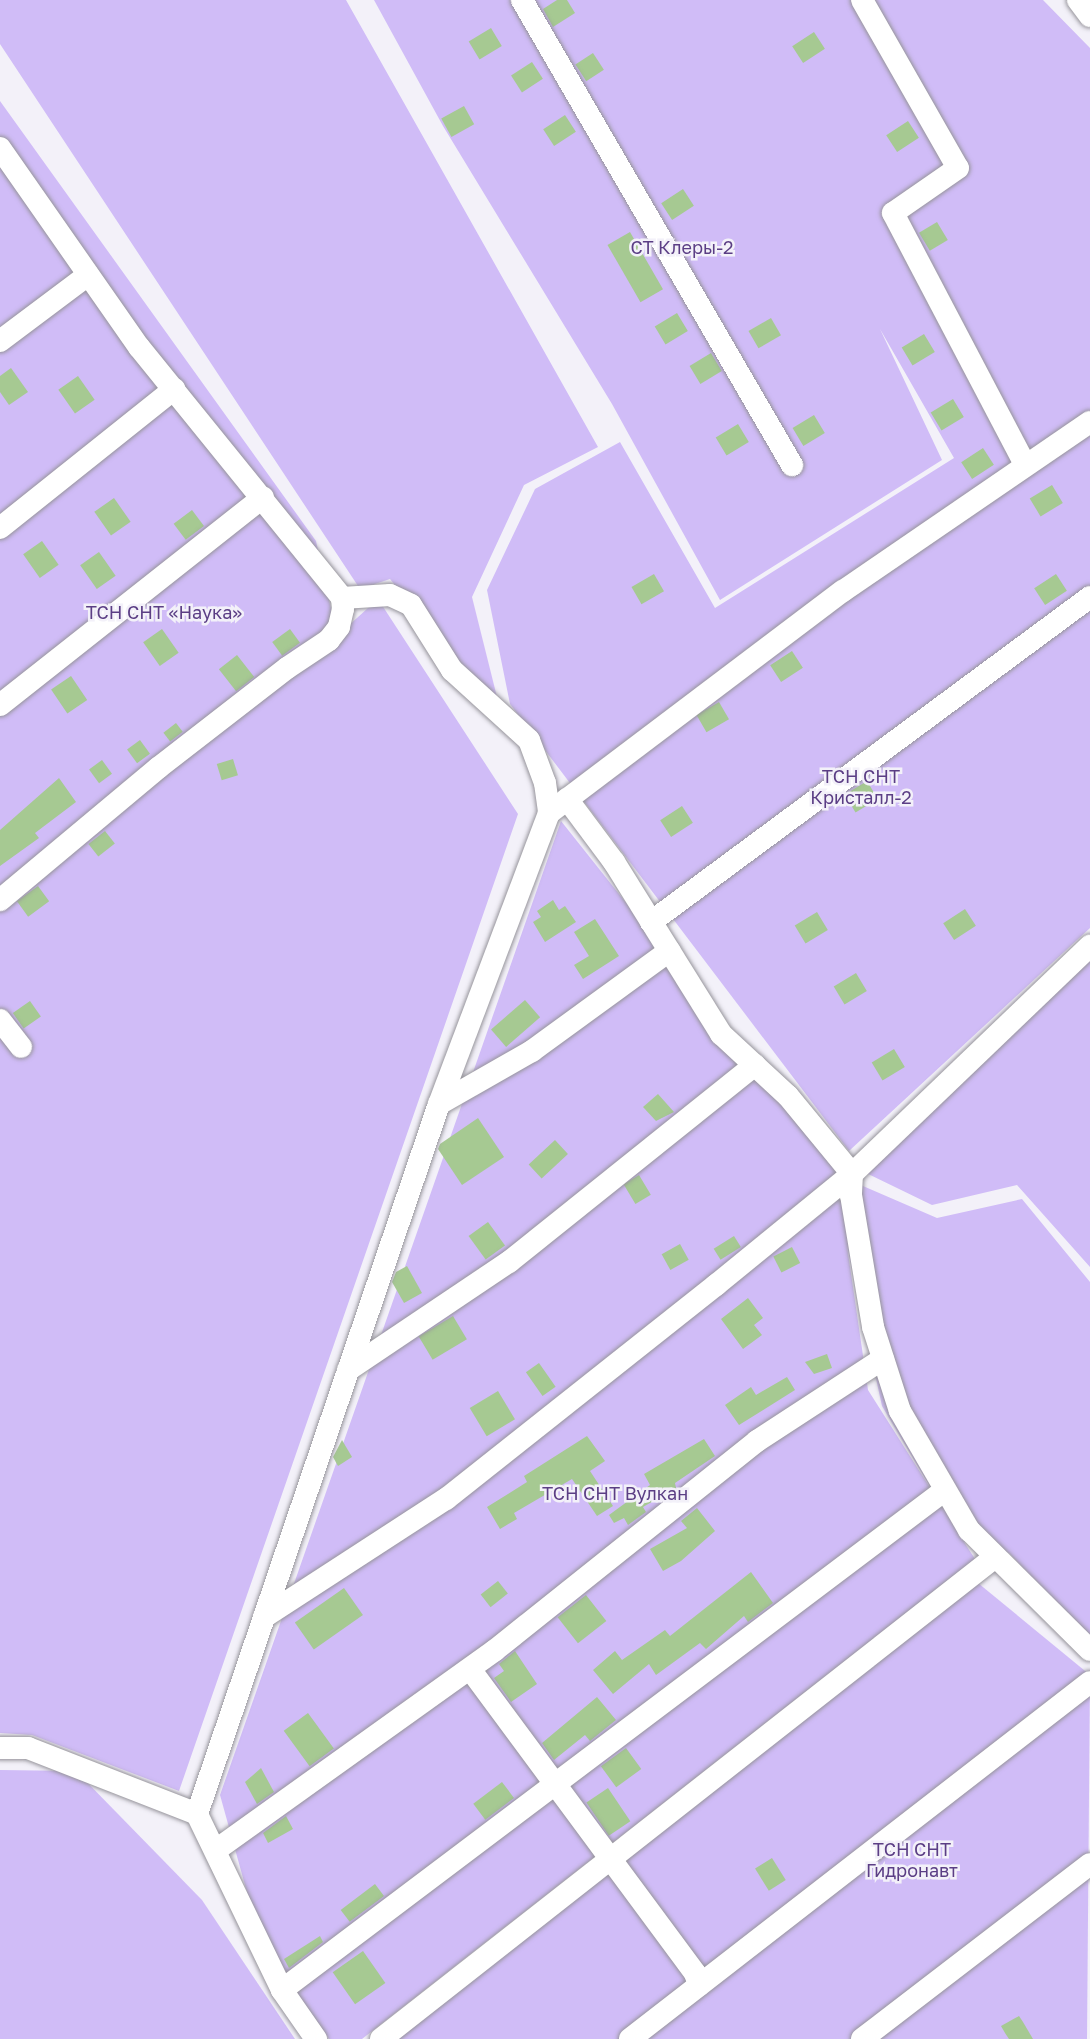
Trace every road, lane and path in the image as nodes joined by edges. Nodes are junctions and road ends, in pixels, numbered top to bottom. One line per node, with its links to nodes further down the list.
1 (522, 0): 11 (street)
2 (862, 0): 10 (street)
3 (1078, 0): 4 (street)
4 (1090, 16)
5 (2, 155): 6 (street)
6 (88, 275): 7 (street); 8 (street)
7 (0, 341)
8 (174, 389): 12 (street); 13 (street)
9 (1090, 422): 10 (street)
10 (1024, 464): 17 (street)
11 (792, 465)
12 (263, 497): 15 (street); 16 (street)
13 (0, 528)
14 (1090, 597): 20 (street)
15 (342, 598): 18 (street); 19 (street)
16 (0, 705)
17 (567, 799): 18 (street); 20 (street)
18 (549, 813): 26 (street)
19 (0, 900)
20 (651, 922): 22 (street)
21 (1090, 946): 27 (street)
22 (669, 951): 25 (street); 26 (street)
23 (0, 1020): 24 (street)
24 (21, 1047)
25 (755, 1065): 27 (street); 29 (street)
26 (439, 1104): 29 (street)
27 (852, 1174): 28 (street); 32 (street)
28 (883, 1359): 30 (street); 34 (street)
29 (348, 1370): 32 (street)
30 (945, 1490): 31 (street); 37 (street)
31 (995, 1557): 33 (street); 40 (street)
32 (264, 1617): 38 (street)
33 (1090, 1650)
34 (470, 1669): 37 (street); 39 (street)
35 (1090, 1682): 42 (street)
36 (0, 1748): 38 (street)
37 (557, 1785): 40 (street); 43 (street)
38 (197, 1814): 39 (street)
39 (216, 1850): 43 (street)
40 (609, 1859): 42 (street); 45 (street)
41 (1090, 1864): 47 (street)
42 (699, 1985): 46 (street)
43 (282, 1990): 44 (street)
44 (316, 2039)
45 (381, 2039)
46 (630, 2039)
47 (862, 2039)

